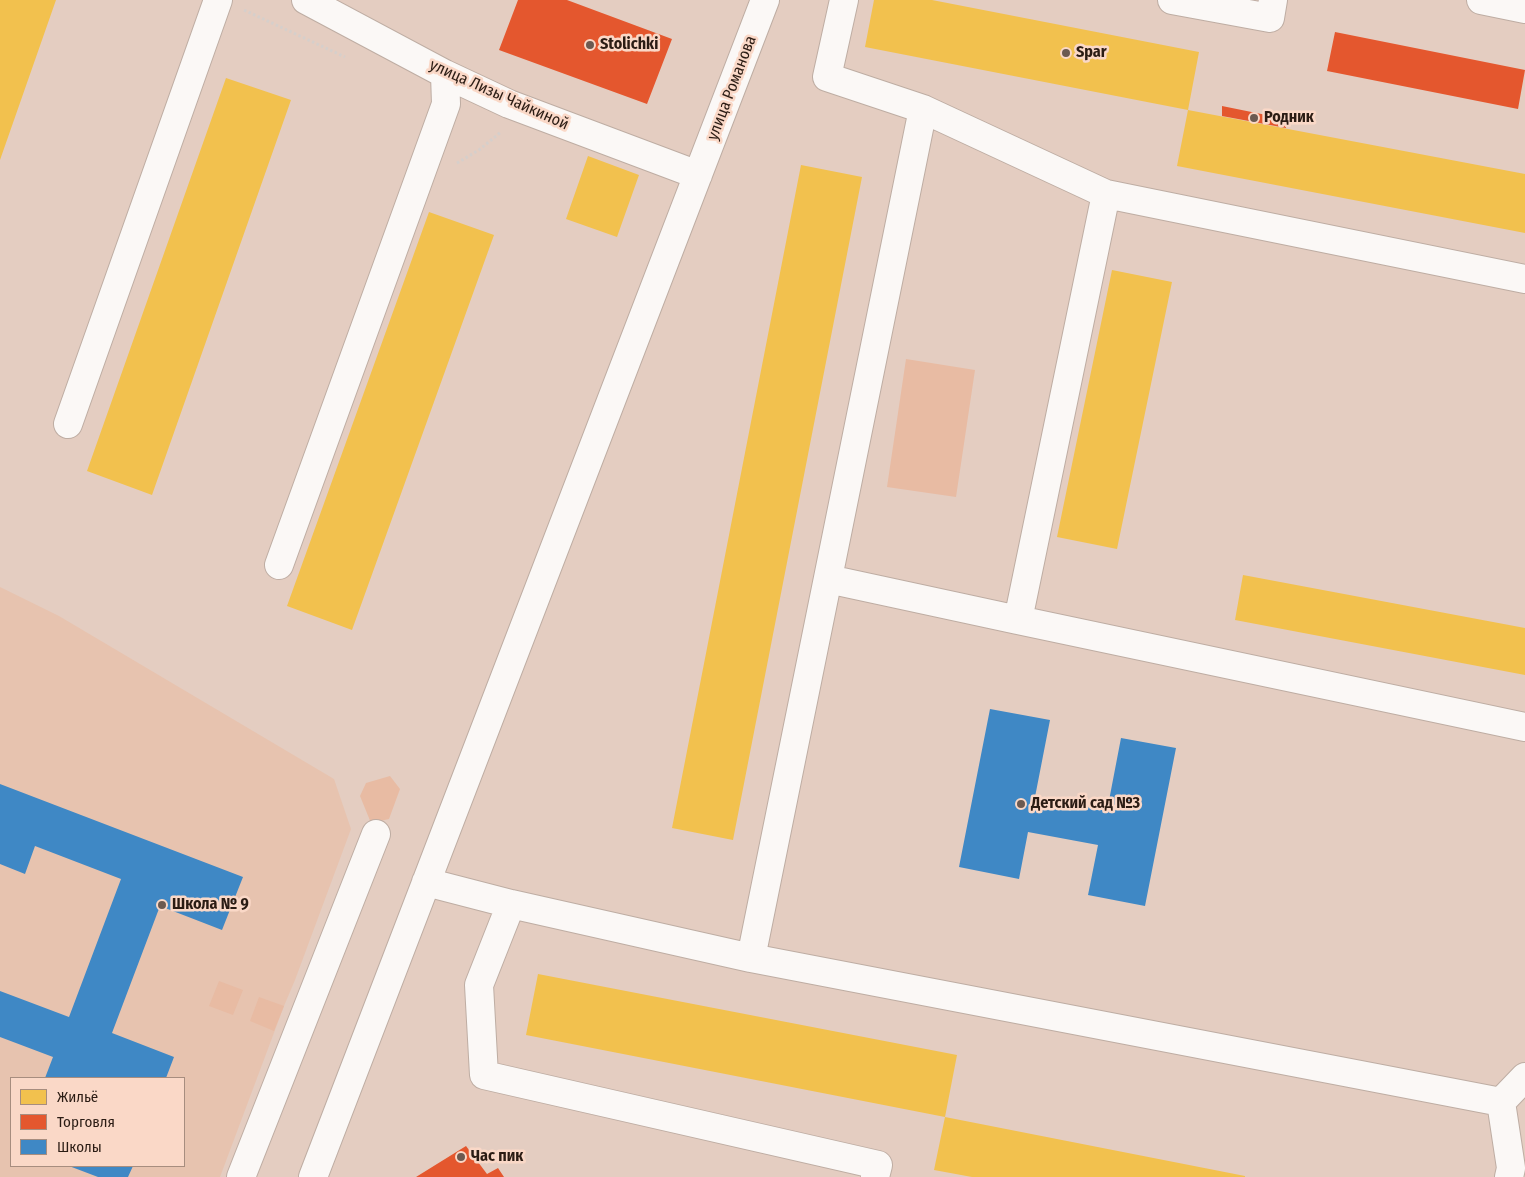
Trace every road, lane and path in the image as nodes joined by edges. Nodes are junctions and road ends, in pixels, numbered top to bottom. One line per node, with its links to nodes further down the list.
1 (218, 0): 16 (street)
2 (306, 0): 9 (street, улица Лизы Чайкиной)
3 (765, 0): 13 (street, улица Романова)
4 (844, 0): 11 (street)
5 (1172, 0): 6 (street)
6 (1273, 0)
7 (1481, 0): 8 (street)
8 (1525, 9)
9 (446, 74): 10 (street, улица Лизы Чайкиной); 17 (street)
10 (510, 104): 12 (path); 13 (street, улица Лизы Чайкиной)
11 (923, 109): 14 (street); 18 (street)
12 (456, 163)
13 (698, 175): 22 (street, улица Романова)
14 (1106, 194): 15 (street); 19 (street)
15 (1525, 279)
16 (68, 424)
17 (280, 565)
18 (828, 579): 19 (street); 24 (street)
19 (1018, 620): 20 (street)
20 (1525, 727)
21 (376, 834): 27 (street)
22 (426, 882): 23 (street); 28 (street, улица Романова)
23 (511, 904): 24 (street); 29 (street)
24 (751, 958): 26 (street)
25 (1525, 1077): 26 (street)
26 (1501, 1102): 30 (street)
27 (241, 1177)
28 (313, 1177)
29 (875, 1177)
30 (1509, 1177)

